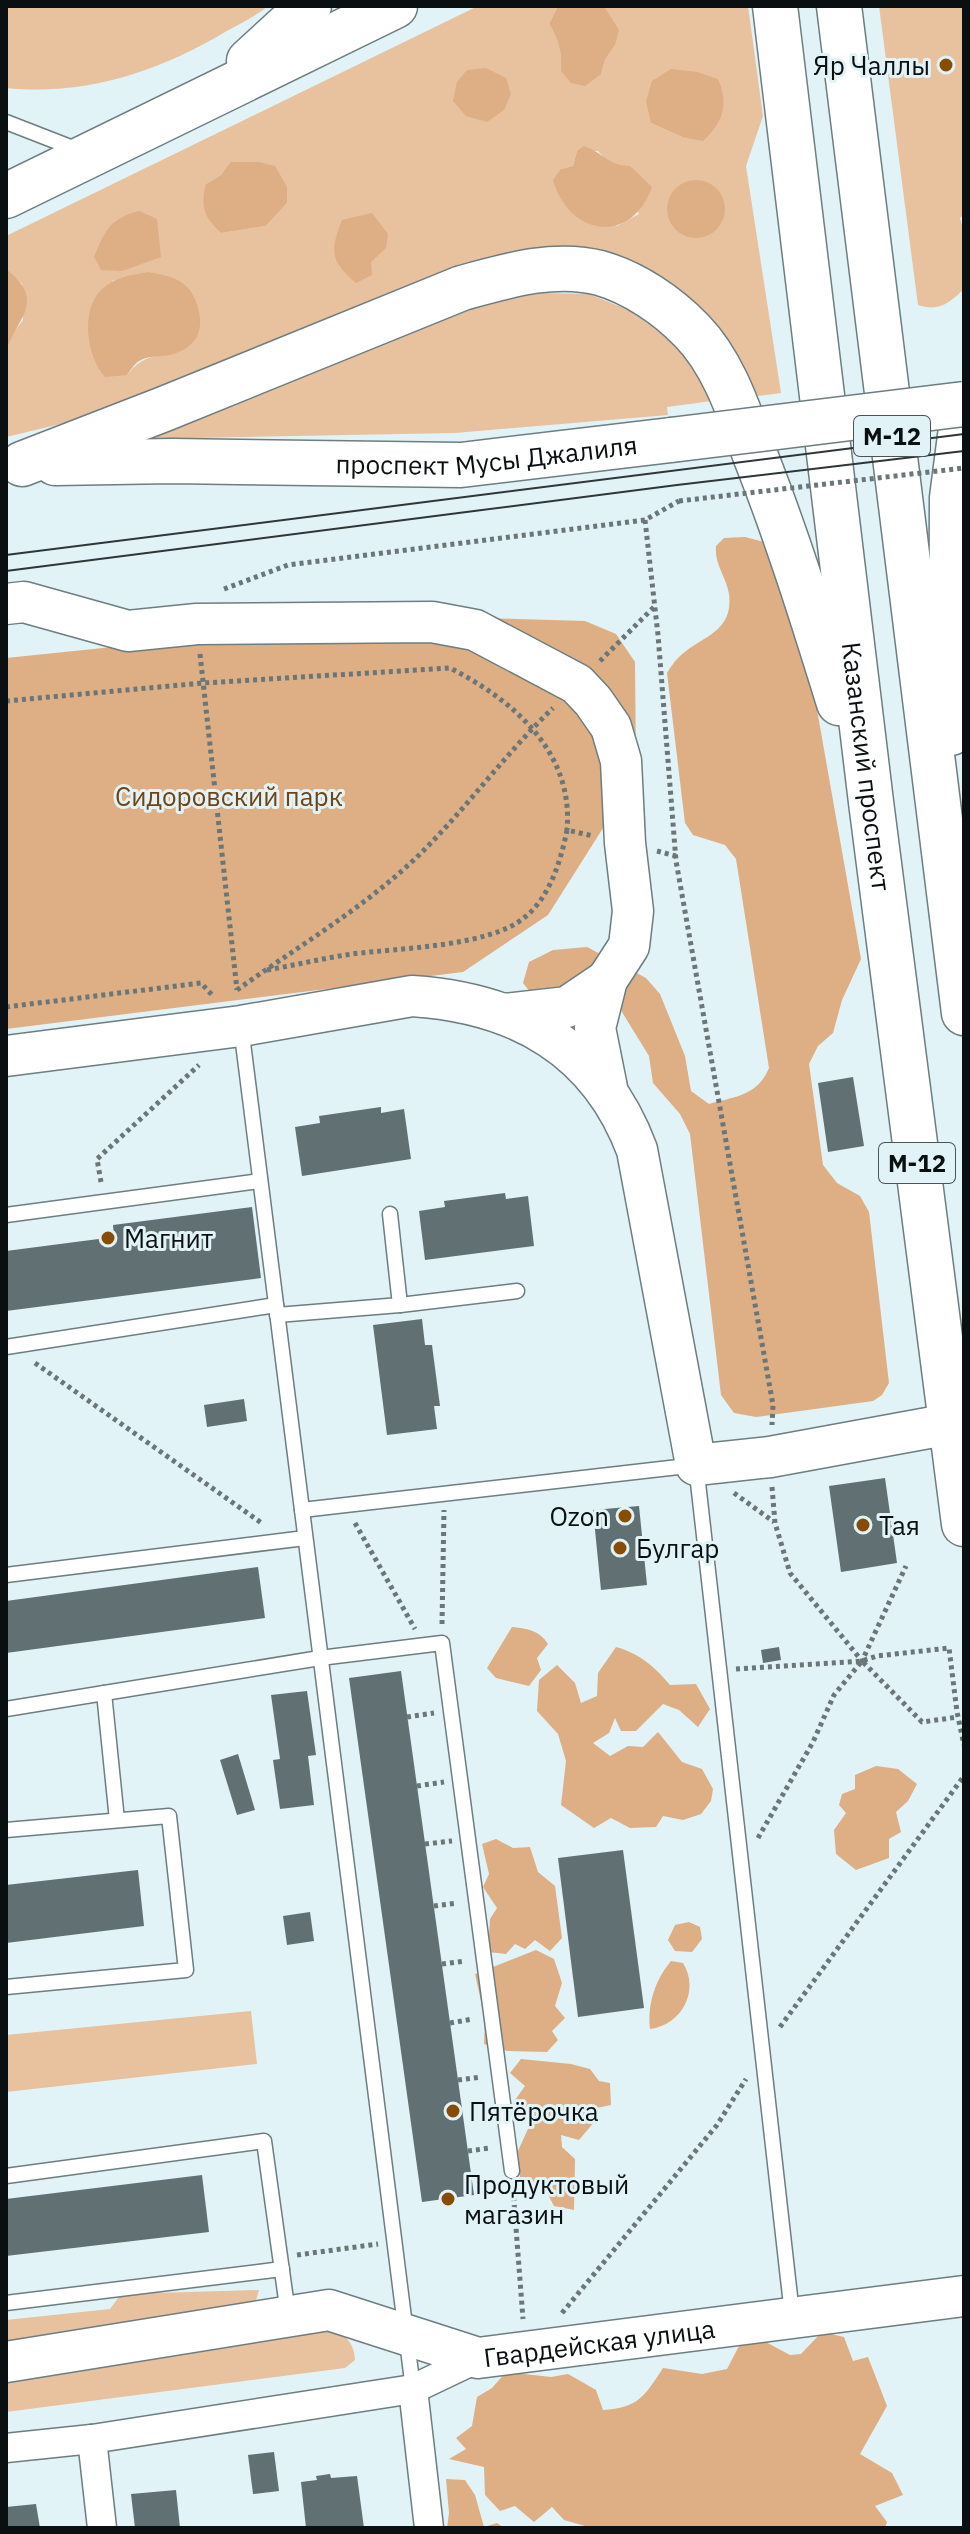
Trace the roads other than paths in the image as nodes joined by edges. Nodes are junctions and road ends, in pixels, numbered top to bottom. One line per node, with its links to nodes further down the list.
1 (309, 6): 5 (main road)
2 (395, 6): 5 (main road)
3 (775, 6): 12 (main road, Казанский проспект / М-12)
4 (839, 6): 13 (main road, М-12)
5 (211, 94): 7 (main road)
6 (6, 122): 7 (lane)
7 (90, 154): 8 (main road)
8 (6, 196)
9 (964, 405): 10 (main road, проспект Мусы Джалиля, bridge); 13 (main road)
10 (14, 465): 12 (main road)
11 (6, 604): 14 (street)
12 (871, 802): 27 (main road, Казанский проспект / М-12)
13 (946, 867): 16 (main road, М-12)
14 (607, 980): 17 (street); 19 (street)
15 (239, 1008): 17 (street); 18 (street); 20 (lane)
16 (964, 1013)
17 (500, 1015): 19 (street)
18 (6, 1056)
19 (608, 1092): 28 (street)
20 (260, 1181): 22 (lane); 25 (lane)
21 (390, 1214): 24 (lane)
22 (6, 1215)
23 (517, 1291): 24 (lane)
24 (400, 1305): 25 (lane)
25 (277, 1310): 26 (lane); 29 (lane)
26 (9, 1347)
27 (950, 1424): 28 (street); 30 (main road, Казанский проспект / М-12)
28 (696, 1465): 29 (lane); 45 (lane)
29 (302, 1510): 31 (lane)
30 (964, 1524)
31 (305, 1538): 32 (lane); 33 (lane)
32 (6, 1575)
33 (320, 1658): 34 (lane); 39 (lane); 46 (lane)
34 (104, 1693): 35 (lane); 36 (lane)
35 (6, 1709)
36 (117, 1820): 37 (lane); 38 (lane)
37 (6, 1830)
38 (6, 1987)
39 (512, 2171)
40 (6, 2176): 41 (lane)
41 (281, 2263): 43 (lane); 44 (lane)
42 (964, 2296): 45 (street, Гвардейская улица)
43 (6, 2303)
44 (288, 2316): 46 (street, Гвардейская улица); 48 (street, Гвардейская улица)
45 (793, 2320): 47 (street, Гвардейская улица)
46 (406, 2333): 47 (street, Гвардейская улица); 49 (lane)
47 (478, 2358): 49 (street)
48 (6, 2362)
49 (413, 2389): 50 (street); 53 (street)
50 (92, 2439): 51 (street); 52 (street)
51 (6, 2448)
52 (102, 2528)
53 (429, 2528)

